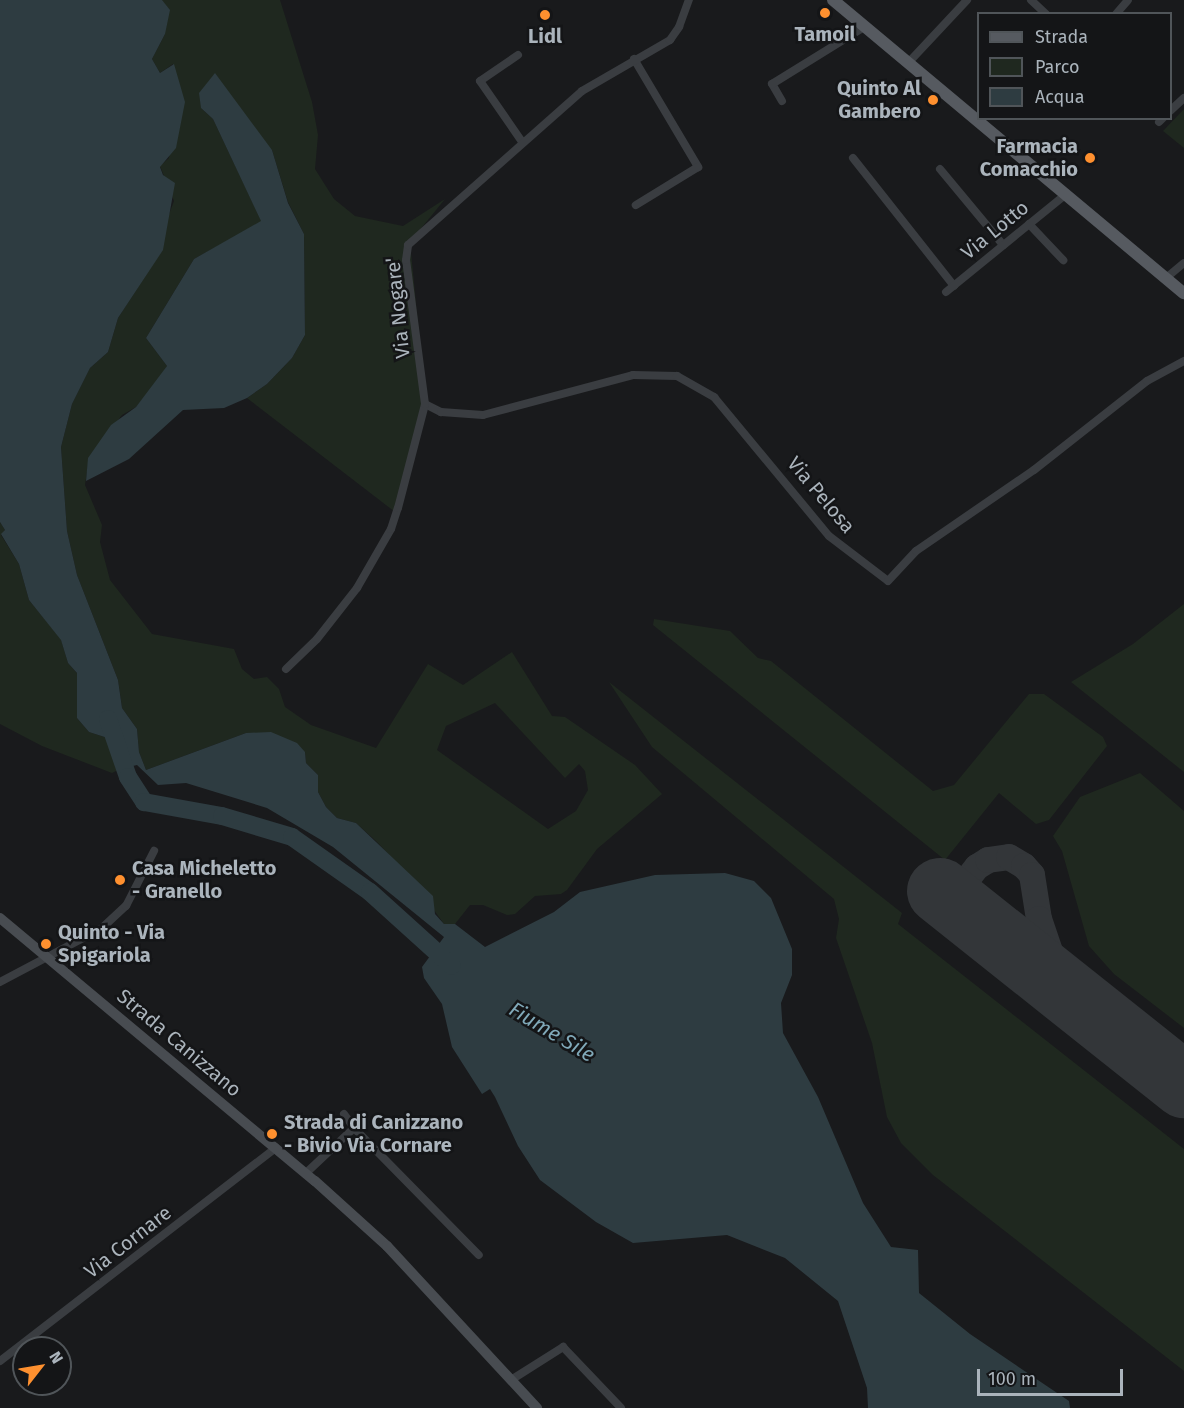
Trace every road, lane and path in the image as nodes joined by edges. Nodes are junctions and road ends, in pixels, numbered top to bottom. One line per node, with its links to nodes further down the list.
1 (689, 0): 10 (street, Via Nogare')
2 (833, 0): 8 (main road)
3 (967, 0): 11 (street)
4 (1031, 0): 6 (street)
5 (1128, 0): 7 (street)
6 (1044, 12)
7 (1118, 12)
8 (866, 26): 11 (main road); 13 (street)
9 (518, 55): 17 (street)
10 (634, 59): 17 (street, Via Nogare'); 21 (street)
11 (909, 62): 15 (main road)
12 (1184, 98): 14 (street)
13 (782, 101)
14 (1172, 109)
15 (977, 119)
16 (978, 120): 20 (main road)
17 (523, 143): 31 (street, Via Nogare')
18 (854, 158): 27 (street)
19 (940, 169): 23 (street)
20 (1066, 194): 22 (street, Via Lotto); 26 (main road)
21 (636, 205)
22 (1029, 224): 23 (street, Via Lotto); 24 (street)
23 (1003, 245): 27 (street, Via Lotto)
24 (1063, 260)
25 (1184, 263): 26 (street)
26 (1166, 278): 29 (main road)
27 (954, 286): 28 (street, Via Lotto)
28 (946, 292)
29 (1184, 293)
30 (1184, 361): 31 (street, Via Pelosa)
31 (425, 404): 32 (street, Via Nogare')
32 (286, 669)
33 (154, 851): 35 (street)
34 (0, 918): 35 (street, Strada Canizzano)
35 (48, 957): 36 (street); 39 (street, Strada Canizzano)
36 (0, 982)
37 (344, 1114): 38 (street)
38 (354, 1128): 40 (street); 41 (street)
39 (276, 1148): 40 (street, Strada Canizzano); 42 (street, Via Cornare)
40 (306, 1173): 43 (street, Strada Canizzano)
41 (479, 1254)
42 (0, 1361)
43 (511, 1380): 44 (street, Strada Canizzano); 45 (street)
44 (537, 1408)
45 (621, 1408)

